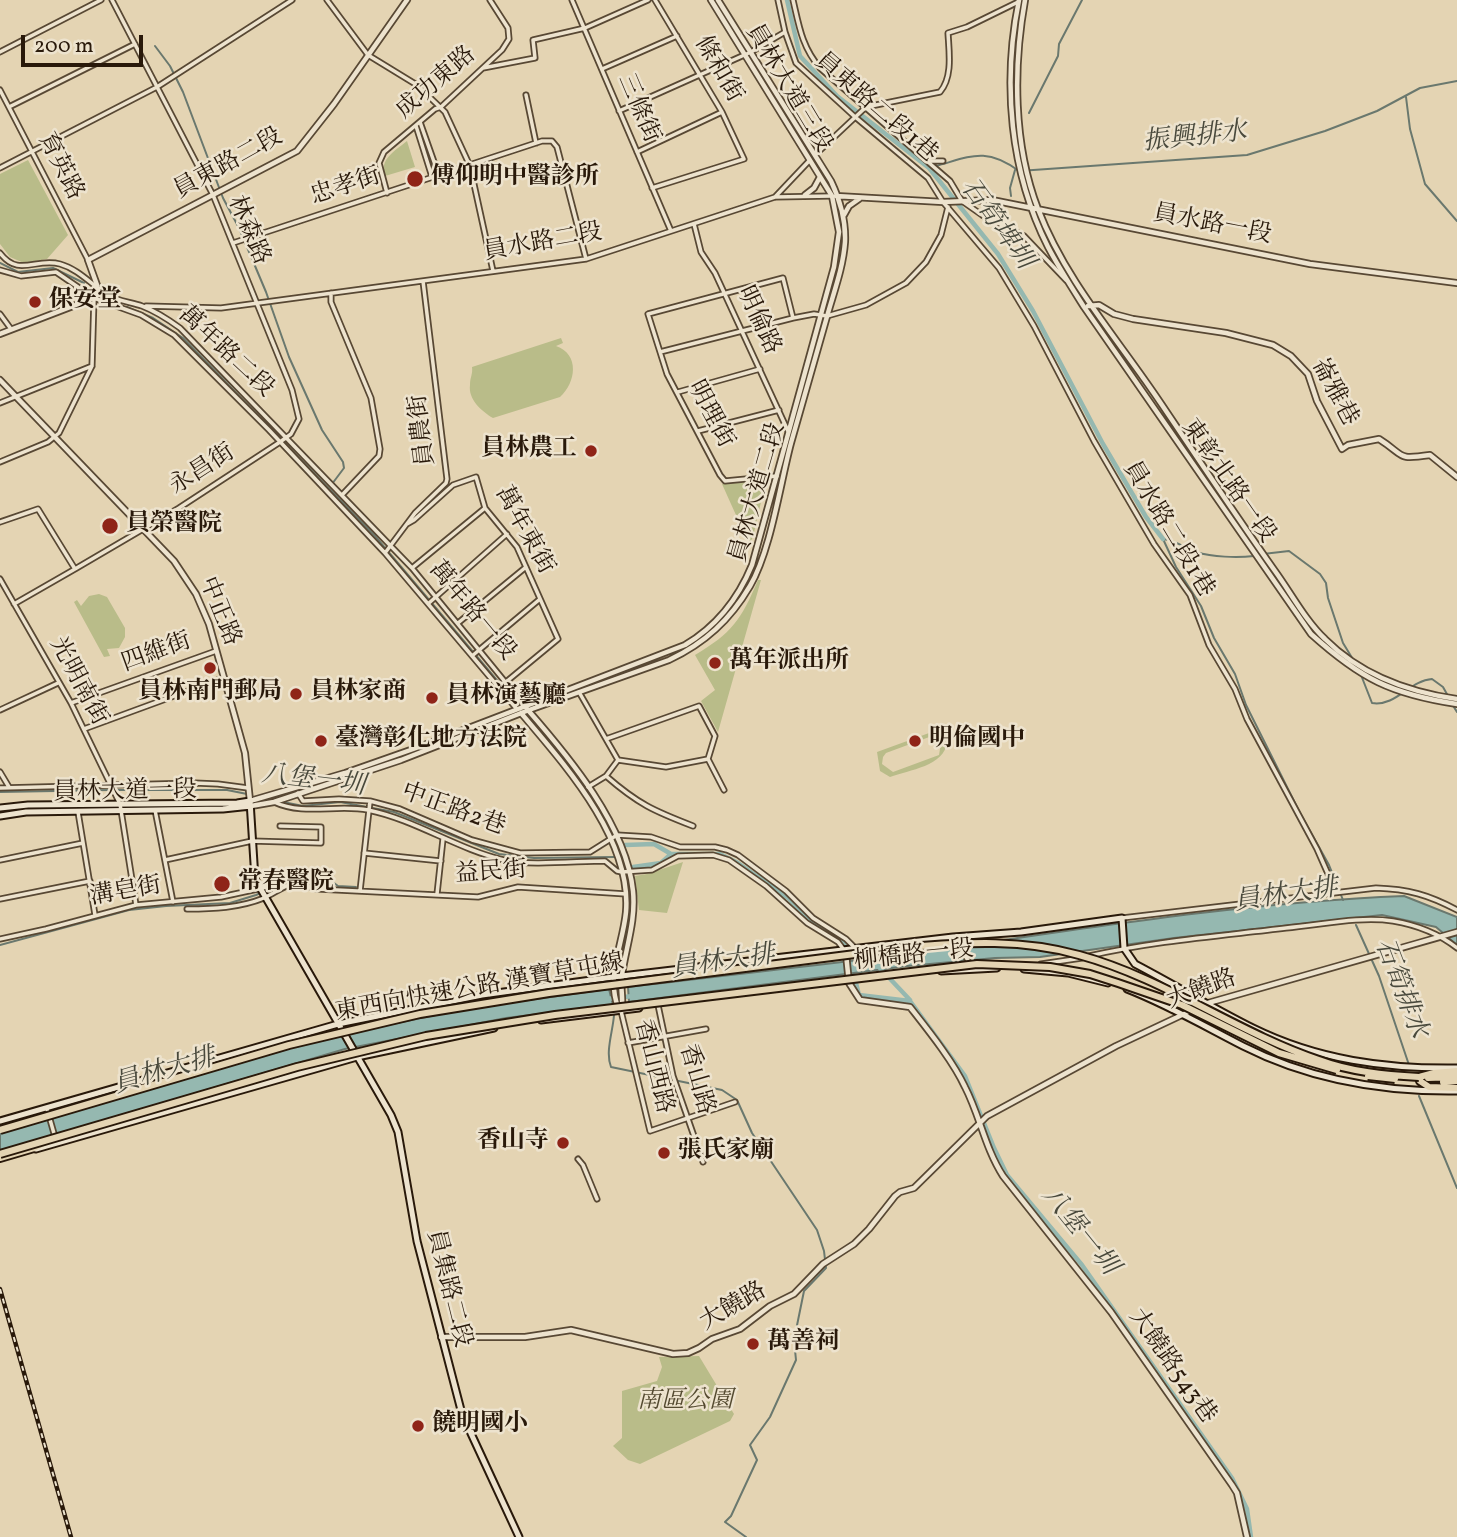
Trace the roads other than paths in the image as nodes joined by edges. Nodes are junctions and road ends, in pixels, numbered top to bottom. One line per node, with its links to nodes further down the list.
1 (101, 0): 19 (street)
2 (112, 0): 18 (street, 林森路)
3 (292, 0): 26 (street)
4 (327, 0): 21 (street)
5 (407, 0): 21 (street, 員東路二段)
6 (490, 0): 23 (street, 成功東路)
7 (572, 0): 15 (street, 三條街)
8 (648, 0): 15 (street)
9 (655, 0): 17 (street, 條和街)
10 (711, 0): 22 (street, 員林大道三段)
11 (719, 0): 20 (street, 員林大道三段)
12 (778, 0): 16 (street, 員東路二段1巷)
13 (793, 0): 31 (street)
14 (1022, 1): 31 (street); 59 (street, 東彰北路一段); 60 (street, 東彰北路一段)
15 (585, 28): 23 (street); 24 (street, 三條街)
16 (785, 32): 20 (street); 34 (street, 員東路二段1巷)
17 (677, 36): 24 (street); 25 (street, 條和街)
18 (135, 44): 26 (street, 林森路); 29 (street)
19 (0, 52)
20 (751, 52): 22 (street); 40 (street, 員林大道三段)
21 (368, 55): 30 (street); 52 (street, 員東路二段)
22 (744, 55): 25 (street); 41 (street, 員林大道三段)
23 (484, 68): 30 (street, 成功東路)
24 (601, 70): 32 (street, 三條街)
25 (699, 75): 32 (street); 33 (street, 條和街)
26 (157, 87): 38 (street); 52 (street, 林森路)
27 (0, 90): 29 (street, 育英路)
28 (526, 95): 37 (street)
29 (9, 107): 38 (street, 育英路)
30 (441, 107): 35 (street, 成功東路); 44 (street)
31 (866, 107): 34 (street); 42 (street)
32 (619, 111): 39 (street, 三條街)
33 (722, 112): 39 (street); 49 (street, 條和街)
34 (854, 116): 40 (street); 57 (street, 員東路二段1巷)
35 (420, 122): 36 (street, 成功東路); 46 (street)
36 (415, 126): 48 (street); 50 (street, 成功東路)
37 (536, 143): 44 (street, 忠孝街); 66 (street)
38 (32, 152): 45 (street); 67 (street, 育英路)
39 (637, 152): 49 (street, 三條街)
40 (815, 155): 53 (street, 員林大道三段)
41 (810, 160): 47 (street, 員林大道三段); 54 (street)
42 (927, 160): 43 (street); 56 (street)
43 (943, 161)
44 (470, 166): 46 (street, 忠孝街); 69 (street)
45 (0, 169)
46 (439, 176): 48 (street, 忠孝街)
47 (820, 177): 51 (street); 53 (street, 員林大道三段)
48 (433, 178): 50 (street, 忠孝街)
49 (652, 188): 63 (street, 三條街)
50 (387, 193): 64 (street, 忠孝街)
51 (805, 194): 53 (street, 員水路二段); 54 (street, 員水路二段)
52 (213, 195): 64 (street, 林森路); 67 (street, 員東路二段)
53 (835, 196): 55 (street, 員水路二段); 61 (street, 員林大道二段); 82 (street, 員林大道二段)
54 (775, 197): 62 (street, 員水路二段)
55 (860, 198): 57 (street, 員水路二段); 61 (street)
56 (962, 201): 57 (street, 員水路二段); 59 (street, 員水路一段); 71 (street)
57 (943, 202): 58 (street, 員水路二段1巷)
58 (948, 207): 82 (street); 175 (street, 員水路二段1巷)
59 (1031, 208): 60 (street, 員水路一段); 71 (street, 東彰北路一段)
60 (1038, 209): 72 (street, 員水路一段); 79 (street, 東彰北路一段)
61 (843, 216): 82 (street, 員林大道二段)
62 (694, 224): 63 (street, 員水路二段); 75 (street, 明倫路)
63 (671, 231): 66 (street, 員水路二段)
64 (233, 243): 77 (street, 林森路)
65 (0, 253): 73 (street, 萬年路二段)
66 (586, 259): 69 (street, 員水路二段)
67 (88, 260): 73 (street)
68 (0, 270): 76 (street, 萬年路二段)
69 (493, 271): 70 (street, 員水路二段)
70 (423, 281): 74 (street, 員水路二段); 107 (street, 員農街)
71 (1068, 282): 79 (street, 東彰北路一段)
72 (1457, 283)
73 (97, 285): 76 (street); 78 (street, 萬年路二段)
74 (331, 293): 77 (street, 員水路二段); 104 (street)
75 (724, 294): 83 (street); 86 (street, 明倫路); 88 (street, 明理街)
76 (94, 298): 85 (street); 89 (street); 100 (street, 萬年路二段)
77 (258, 303): 80 (street, 員水路二段); 98 (street, 林森路)
78 (144, 306): 80 (street, 員水路二段); 84 (street, 萬年路二段)
79 (1087, 306): 103 (street, 崙雅巷); 128 (street, 東彰北路一段)
80 (168, 307): 84 (street)
81 (0, 314): 85 (street)
82 (824, 316): 83 (street); 97 (street, 員林大道二段); 127 (street, 員林大道二段)
83 (793, 317): 86 (street)
84 (166, 319): 98 (street, 萬年路二段)
85 (11, 329): 87 (street)
86 (743, 330): 88 (street); 90 (street, 明倫路)
87 (0, 334)
88 (660, 352): 92 (street, 明理街)
89 (92, 366): 93 (street); 99 (street)
90 (760, 369): 92 (street); 95 (street, 明倫路)
91 (0, 380): 93 (street, 中正路)
92 (677, 392): 96 (street, 明理街)
93 (15, 397): 94 (street); 99 (street, 中正路)
94 (0, 403)
95 (779, 410): 96 (street); 97 (street, 明倫路)
96 (698, 431): 102 (street, 明理街)
97 (789, 433): 102 (street, 員林大道二段)
98 (286, 437): 100 (street); 104 (street, 萬年路一段)
99 (54, 438): 101 (street); 108 (street, 中正路)
100 (280, 442): 108 (street, 永昌街); 111 (street, 萬年路一段)
101 (0, 462)
102 (777, 476): 131 (street, 員林大道二段)
103 (1457, 477)
104 (342, 494): 110 (street, 萬年路一段)
105 (485, 508): 107 (street, 萬年東街); 109 (street, 萬年東街); 113 (street)
106 (0, 522): 114 (street)
107 (407, 524): 110 (street, 員農街)
108 (144, 529): 114 (street, 永昌街); 122 (street, 中正路)
109 (508, 534): 112 (street, 萬年東街); 116 (street)
110 (390, 545): 111 (street, 員農街); 113 (street, 萬年路一段)
111 (385, 553): 118 (street, 萬年路一段)
112 (526, 567): 117 (street, 萬年東街); 120 (street)
113 (412, 568): 116 (street, 萬年路一段)
114 (75, 569): 119 (street, 永昌街)
115 (0, 579): 119 (street, 光明南街)
116 (436, 596): 118 (street); 120 (street, 萬年路一段)
117 (540, 599): 121 (street); 125 (street, 萬年東街)
118 (429, 603): 123 (street, 萬年路一段)
119 (14, 604): 126 (street, 光明南街)
120 (457, 623): 121 (street, 萬年路一段)
121 (480, 649): 123 (street); 125 (street, 萬年路一段)
122 (216, 651): 124 (street, 中正路); 129 (street, 四維街)
123 (472, 656): 130 (street, 萬年路一段)
124 (224, 678): 134 (street); 146 (street, 中正路)
125 (506, 682): 131 (street, 萬年路一段)
126 (59, 683): 129 (street, 光明南街); 132 (street)
127 (579, 692): 131 (street, 員林大道二段); 135 (street)
128 (1457, 701)
129 (71, 703): 134 (street, 光明南街)
130 (516, 708): 131 (street, 員林大道二段); 133 (street, 萬年路一段); 139 (street, 員林大道二段)
131 (526, 708): 133 (street, 員林大道二段); 144 (street, 萬年路一段)
132 (0, 710)
133 (521, 713): 141 (street, 員林大道二段); 163 (street, 萬年路一段)
134 (84, 729): 142 (street, 光明南街)
135 (606, 739): 136 (street); 137 (street)
136 (618, 760): 137 (street); 140 (street)
137 (708, 760): 147 (street)
138 (0, 772): 143 (street)
139 (345, 773): 141 (street); 151 (street, 員林大道二段)
140 (606, 776): 144 (street); 158 (street)
141 (347, 779): 148 (street, 員林大道二段)
142 (109, 785): 143 (street); 146 (street); 152 (street, 光明南街)
143 (9, 786): 145 (street)
144 (588, 787): 160 (street, 萬年路一段)
145 (0, 788)
146 (250, 789): 151 (street, 中正路)
147 (724, 790)
148 (298, 793): 149 (street, 中正路2巷); 150 (street, 員林大道二段)
149 (370, 801): 155 (street); 163 (street, 中正路2巷)
150 (274, 802): 151 (street, 員林大道二段); 155 (street)
151 (251, 803): 152 (main road, 員林大道一段); 154 (main road, 員林大道一段); 162 (main road)
152 (120, 807): 153 (main road, 員林大道一段); 154 (main road, 員林大道一段); 156 (main road, 員林大道一段); 181 (street)
153 (0, 808)
154 (155, 810): 167 (street)
155 (368, 810): 161 (street); 165 (street)
156 (78, 812): 157 (main road, 員林大道一段); 164 (street)
157 (0, 816)
158 (693, 825)
159 (280, 826): 162 (street)
160 (618, 838): 163 (street, 中正路2巷); 169 (street, 萬年路一段); 192 (street)
161 (443, 839): 168 (street); 170 (street)
162 (252, 841): 167 (street); 173 (main road)
163 (611, 841): 170 (street, 萬年路一段)
164 (83, 843): 166 (street); 171 (street)
165 (364, 853): 168 (street); 174 (street)
166 (0, 860)
167 (165, 860): 180 (street)
168 (441, 861): 176 (street)
169 (628, 869): 170 (street); 193 (street); 196 (street, 萬年路一段)
170 (621, 870): 177 (street, 萬年路一段)
171 (90, 881): 179 (street); 184 (street)
172 (317, 886): 173 (street, 溝皂街); 174 (street, 益民街); 178 (street)
173 (259, 888): 178 (main road); 180 (street, 溝皂街)
174 (360, 891): 176 (street, 益民街)
175 (1336, 892): 183 (street); 185 (street)
176 (437, 894): 177 (street, 益民街)
177 (626, 894): 197 (street, 萬年路一段)
178 (265, 897): 182 (street); 203 (main road)
179 (0, 900)
180 (173, 902): 181 (street, 溝皂街)
181 (136, 905): 184 (street, 溝皂街)
182 (187, 909)
183 (1457, 910)
184 (95, 915): 189 (street, 溝皂街)
185 (1122, 918): 187 (main road, 柳橋路一段); 190 (main road)
186 (1457, 933): 188 (street, 大饒路)
187 (954, 937): 192 (main road, 柳橋路一段); 195 (street)
188 (1445, 937): 190 (street); 191 (street); 199 (street, 大饒路)
189 (0, 939)
190 (1124, 948): 194 (street); 199 (main road)
191 (1457, 948)
192 (855, 949): 193 (main road, 柳橋路一段)
193 (845, 953): 196 (main road, 柳橋路一段); 198 (street)
194 (1022, 968): 195 (main road, 柳橋路一段); 202 (main road, 柳橋路一段)
195 (974, 969): 198 (main road, 柳橋路一段)
196 (621, 976): 197 (main road, 柳橋路一段); 201 (street, 萬年路一段)
197 (613, 977): 201 (street, 萬年路一段); 203 (main road, 柳橋路一段)
198 (850, 978): 200 (main road, 柳橋路一段); 215 (street, 大饒路543巷)
199 (1208, 1003): 202 (street, 大饒路); 208 (main road)
200 (658, 1005): 201 (main road, 柳橋路一段); 205 (street, 香山路)
201 (620, 1007): 206 (street, 香山西路); 207 (main road, 柳橋路一段)
202 (1184, 1014): 210 (main road, 柳橋路一段); 215 (street, 大饒路)
203 (338, 1024): 207 (main road, 員集路二段); 212 (main road, 柳橋路一段)
204 (706, 1029): 205 (street)
205 (665, 1036): 206 (street); 213 (street, 香山路)
206 (628, 1043): 213 (street, 香山西路)
207 (357, 1057): 217 (main road, 柳橋路一段); 222 (main road, 員集路二段)
208 (1457, 1074): 209 (highway)
209 (1420, 1079): 210 (highway); 216 (highway, 東西向快速公路 漢寶草屯線, bridge); 217 (highway, 東西向快速公路 漢寶草屯線, bridge)
210 (1457, 1089)
211 (735, 1102): 213 (street)
212 (47, 1109): 214 (main road, 柳橋路一段); 217 (street)
213 (687, 1118): 220 (street, 香山路)
214 (0, 1121)
215 (979, 1123): 222 (street, 大饒路); 224 (street, 大饒路543巷)
216 (0, 1129)
217 (54, 1139): 218 (highway, 東西向快速公路 漢寶草屯線, bridge)
218 (0, 1158)
219 (578, 1159): 221 (street)
220 (703, 1162)
221 (597, 1199)
222 (440, 1337): 225 (main road, 員集路二段)
223 (1255, 1531): 224 (street)
224 (1246, 1535)
225 (519, 1537)

